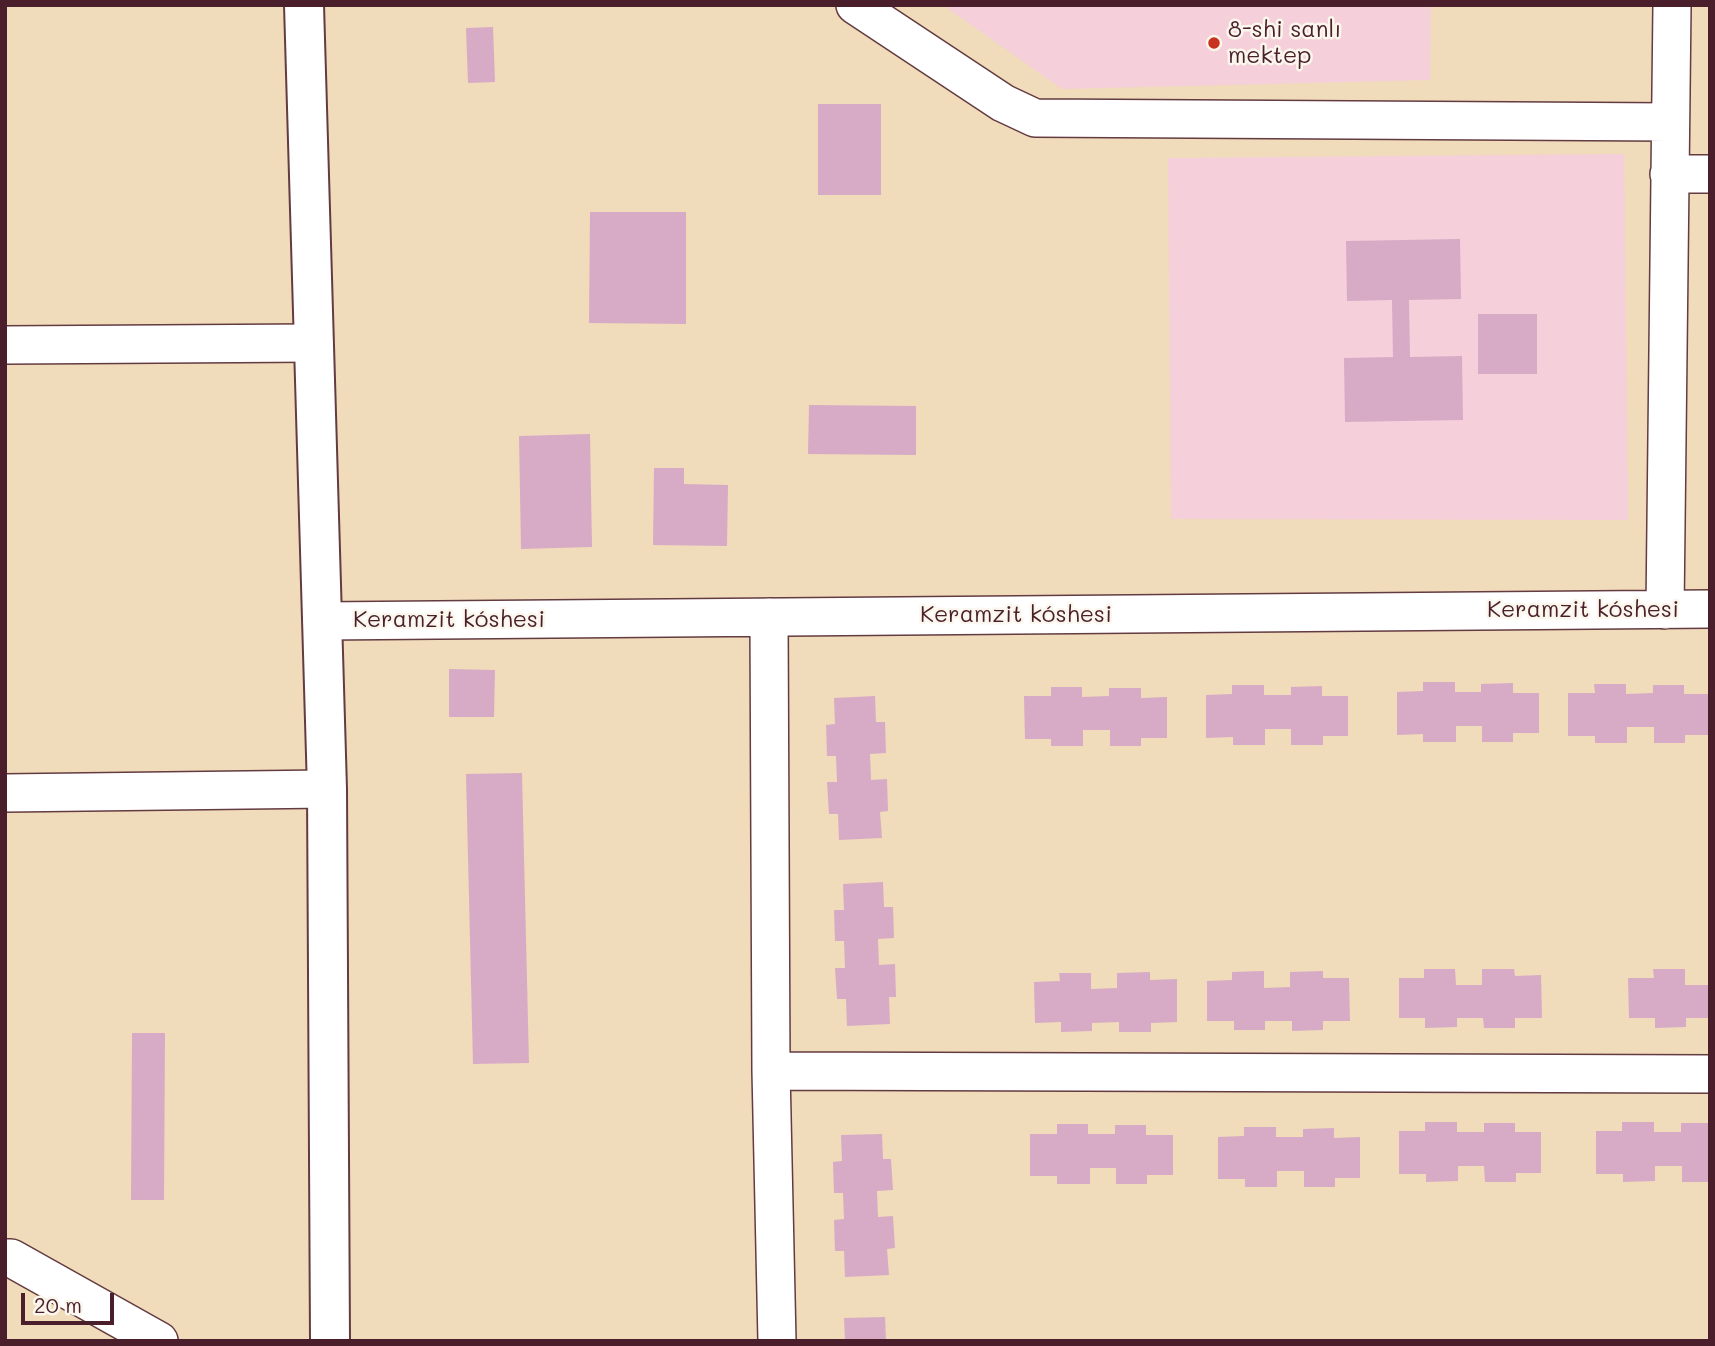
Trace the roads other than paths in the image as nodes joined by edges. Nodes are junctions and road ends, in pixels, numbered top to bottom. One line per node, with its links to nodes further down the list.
1 (304, 5): 7 (street)
2 (855, 5): 4 (street)
3 (1671, 5): 4 (street)
4 (1669, 122): 5 (street)
5 (1669, 174): 6 (street); 10 (street)
6 (1710, 174)
7 (314, 343): 8 (street); 12 (street)
8 (5, 345)
9 (1710, 609): 10 (street, Keramzit kóshesi)
10 (1665, 610): 11 (street, Keramzit kóshesi)
11 (769, 617): 12 (street, Keramzit kóshesi); 15 (street)
12 (322, 621): 13 (street)
13 (327, 789): 14 (street); 19 (street)
14 (5, 793)
15 (771, 1072): 16 (street); 20 (street)
16 (1710, 1074)
17 (5, 1258): 18 (street)
18 (159, 1341)
19 (330, 1341)
20 (777, 1341)

